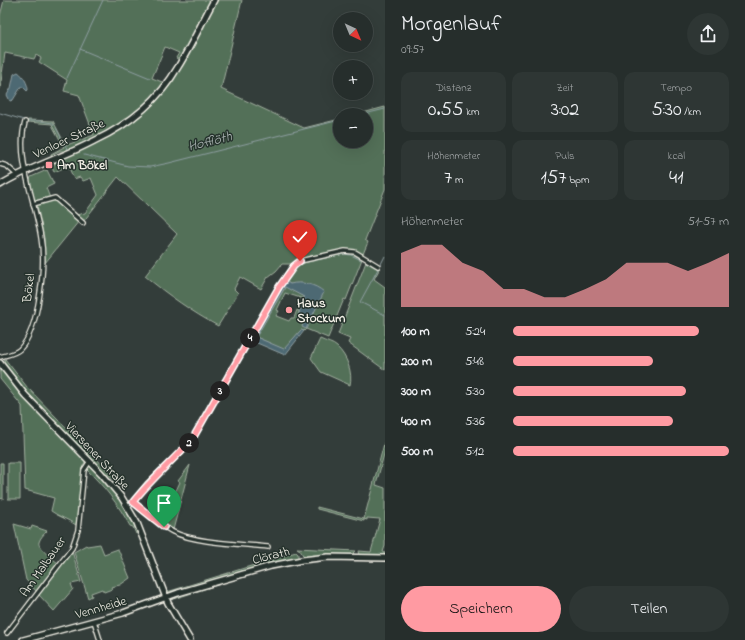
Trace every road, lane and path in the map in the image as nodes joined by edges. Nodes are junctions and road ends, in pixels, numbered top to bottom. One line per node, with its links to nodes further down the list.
1 (214, 0): 4 (main road, Venloer Straße)
2 (25, 122): 4 (street, Bökel)
3 (0, 164): 5 (street)
4 (26, 172): 5 (main road, Venloer Straße); 7 (street, Bökel)
5 (18, 176): 6 (main road, Venloer Straße)
6 (0, 185)
7 (33, 204): 8 (street); 10 (street, Bökel)
8 (83, 223)
9 (378, 266): 13 (street)
10 (0, 357)
11 (0, 363): 12 (main road, Viersener Straße)
12 (90, 461): 14 (main road, Viersener Straße); 19 (street, Am Malbauer)
13 (133, 502): 14 (street); 15 (street)
14 (128, 508): 17 (main road, Viersener Straße)
15 (268, 547)
16 (385, 558): 17 (main road, Clörath)
17 (166, 597): 18 (main road, Vennheide); 24 (main road, Viersener Straße)
18 (94, 621): 20 (main road, Vennheide); 23 (street)
19 (7, 633)
20 (40, 636): 21 (main road, Vennheide); 22 (main road, Vennheide)
21 (23, 640)
22 (34, 640)
23 (100, 640)
24 (190, 640)

